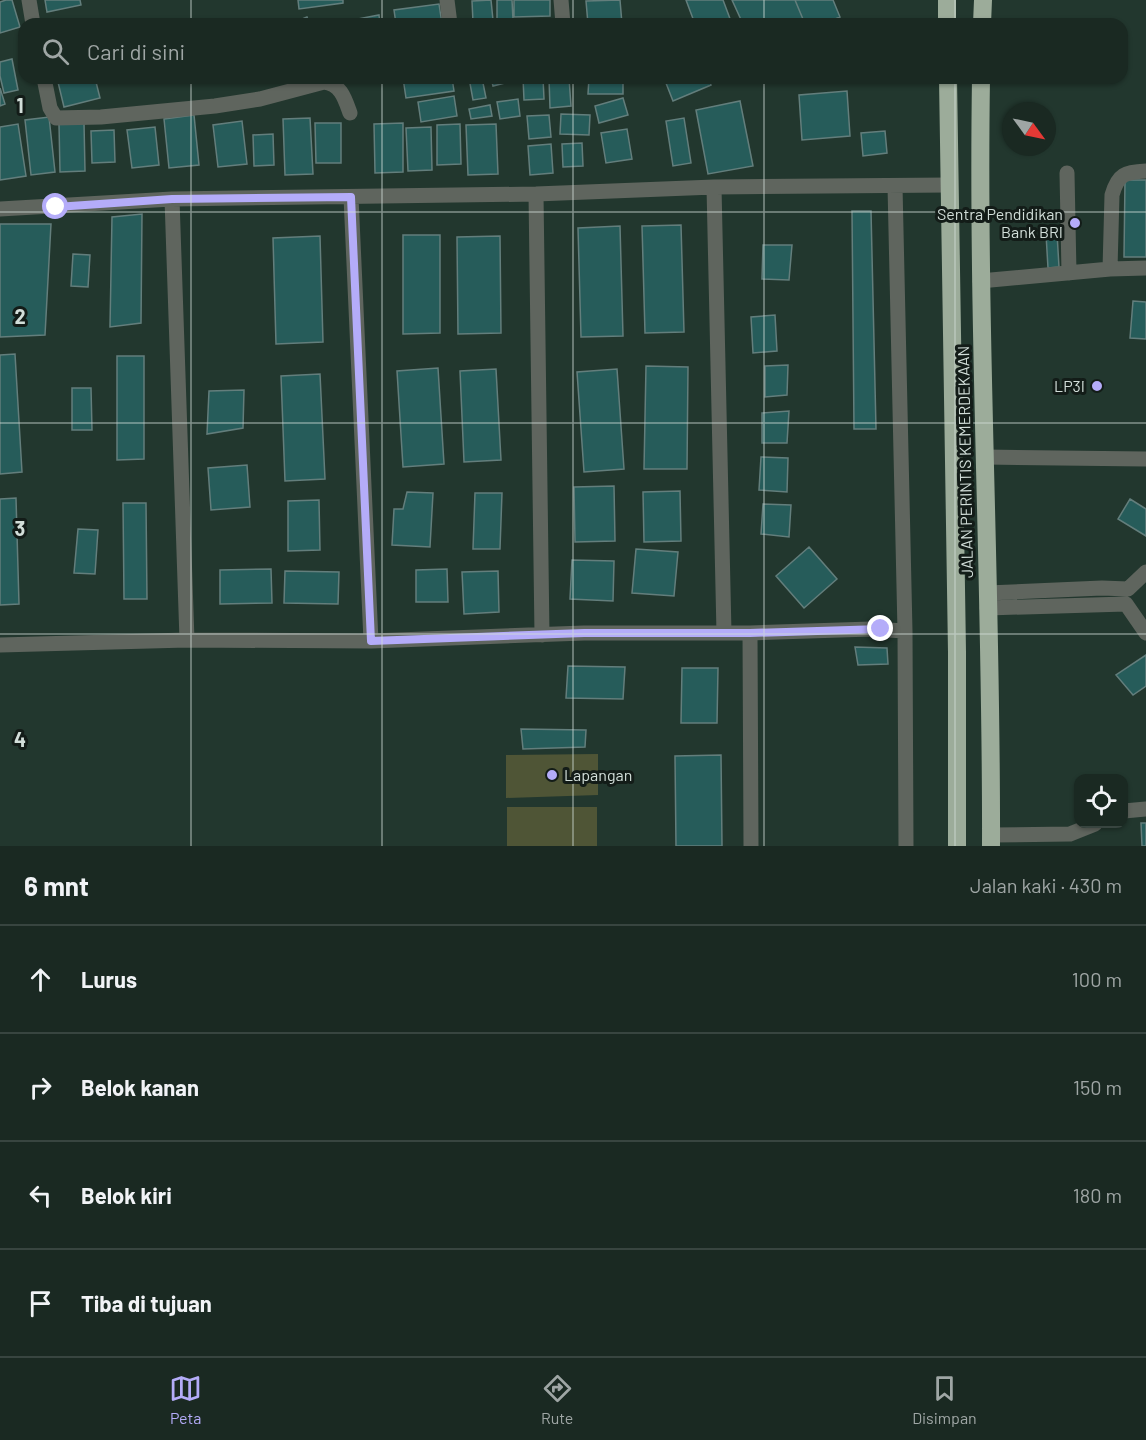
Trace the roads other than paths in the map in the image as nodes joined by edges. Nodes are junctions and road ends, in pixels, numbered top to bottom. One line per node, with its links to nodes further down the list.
1 (29, 0): 6 (street)
2 (447, 0): 7 (street)
3 (561, 0): 8 (street)
4 (947, 0): 9 (highway)
5 (982, 0): 10 (highway)
6 (32, 18)
7 (449, 18)
8 (562, 18)
9 (947, 18)
10 (982, 18)
11 (45, 84): 12 (street)
12 (316, 84)
13 (334, 84): 16 (street)
14 (948, 84): 19 (highway, JALAN PERINTIS KEMERDEKAAN)
15 (981, 84): 29 (highway, JALAN PERINTIS KEMERDEKAAN)
16 (350, 114)
17 (1146, 171): 27 (street)
18 (1067, 173): 28 (street)
19 (949, 185): 20 (street); 35 (highway, JALAN PERINTIS KEMERDEKAAN)
20 (895, 186): 21 (street); 39 (street)
21 (714, 187): 22 (street); 40 (street)
22 (536, 194): 23 (street); 43 (street)
23 (351, 197): 24 (street); 45 (street)
24 (172, 199): 25 (street); 44 (street)
25 (0, 209)
26 (1146, 268): 27 (street)
27 (1110, 269): 28 (street)
28 (1069, 273): 29 (street)
29 (980, 281): 30 (highway, JALAN PERINTIS KEMERDEKAAN)
30 (985, 457): 31 (street); 36 (highway, JALAN PERINTIS KEMERDEKAAN)
31 (1146, 459)
32 (1146, 572): 34 (street)
33 (1097, 588): 34 (street); 36 (street); 37 (street)
34 (1128, 588): 38 (street)
35 (956, 600): 36 (highway); 54 (highway, JALAN PERINTIS KEMERDEKAAN)
36 (987, 600): 37 (street); 50 (highway, JALAN PERINTIS KEMERDEKAAN)
37 (1095, 604): 38 (street)
38 (1126, 604): 42 (street)
39 (905, 631): 41 (street); 53 (street)
40 (723, 633): 41 (street); 43 (street)
41 (750, 633): 52 (street)
42 (1146, 633)
43 (542, 635): 45 (street)
44 (187, 640): 45 (street); 46 (street)
45 (371, 641)
46 (0, 645)
47 (1146, 809): 48 (street)
48 (1128, 811)
49 (1089, 828): 51 (street)
50 (991, 840): 51 (street)
51 (1071, 840)
52 (751, 846)
53 (906, 846)
54 (957, 846)

